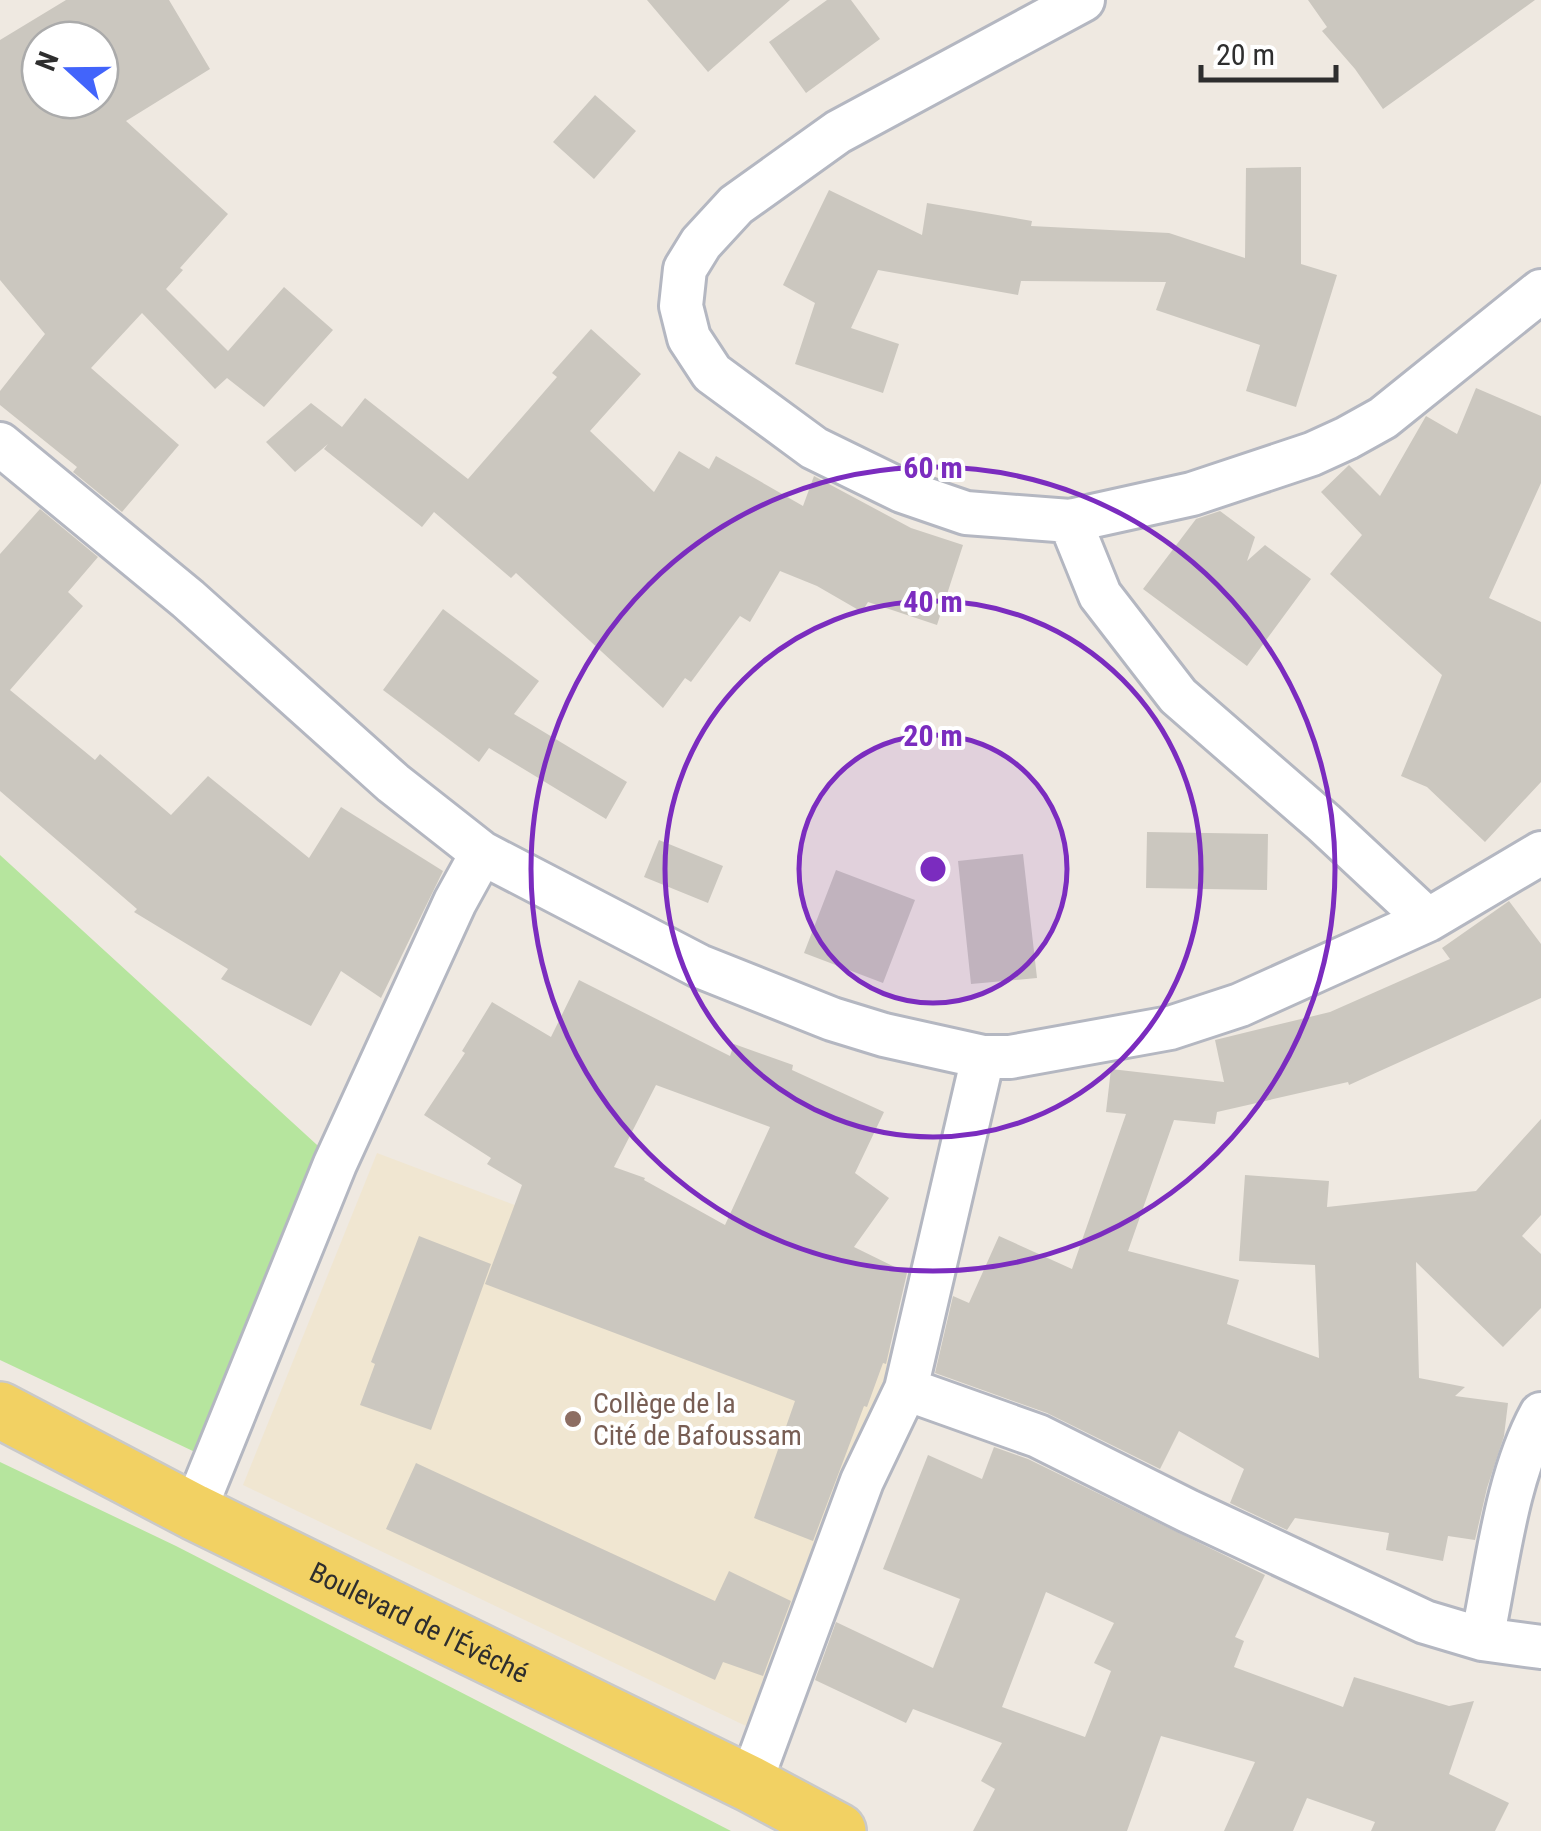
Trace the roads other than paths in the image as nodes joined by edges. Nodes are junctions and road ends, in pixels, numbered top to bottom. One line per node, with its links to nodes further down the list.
1 (1083, 0): 4 (street)
2 (1541, 291): 4 (street)
3 (0, 444): 5 (street)
4 (1070, 520): 7 (street)
5 (482, 852): 8 (street); 12 (street)
6 (1534, 867): 7 (street)
7 (1428, 920): 8 (street)
8 (982, 1057): 9 (street)
9 (906, 1388): 13 (street); 15 (street)
10 (0, 1410): 12 (main road, Boulevard de l'Évêché)
11 (1541, 1414): 13 (street)
12 (194, 1512): 15 (main road, Boulevard de l'Évêché)
13 (1482, 1639): 14 (street)
14 (1541, 1647)
15 (750, 1784): 16 (main road, Boulevard de l'Évêché)
16 (838, 1831)

